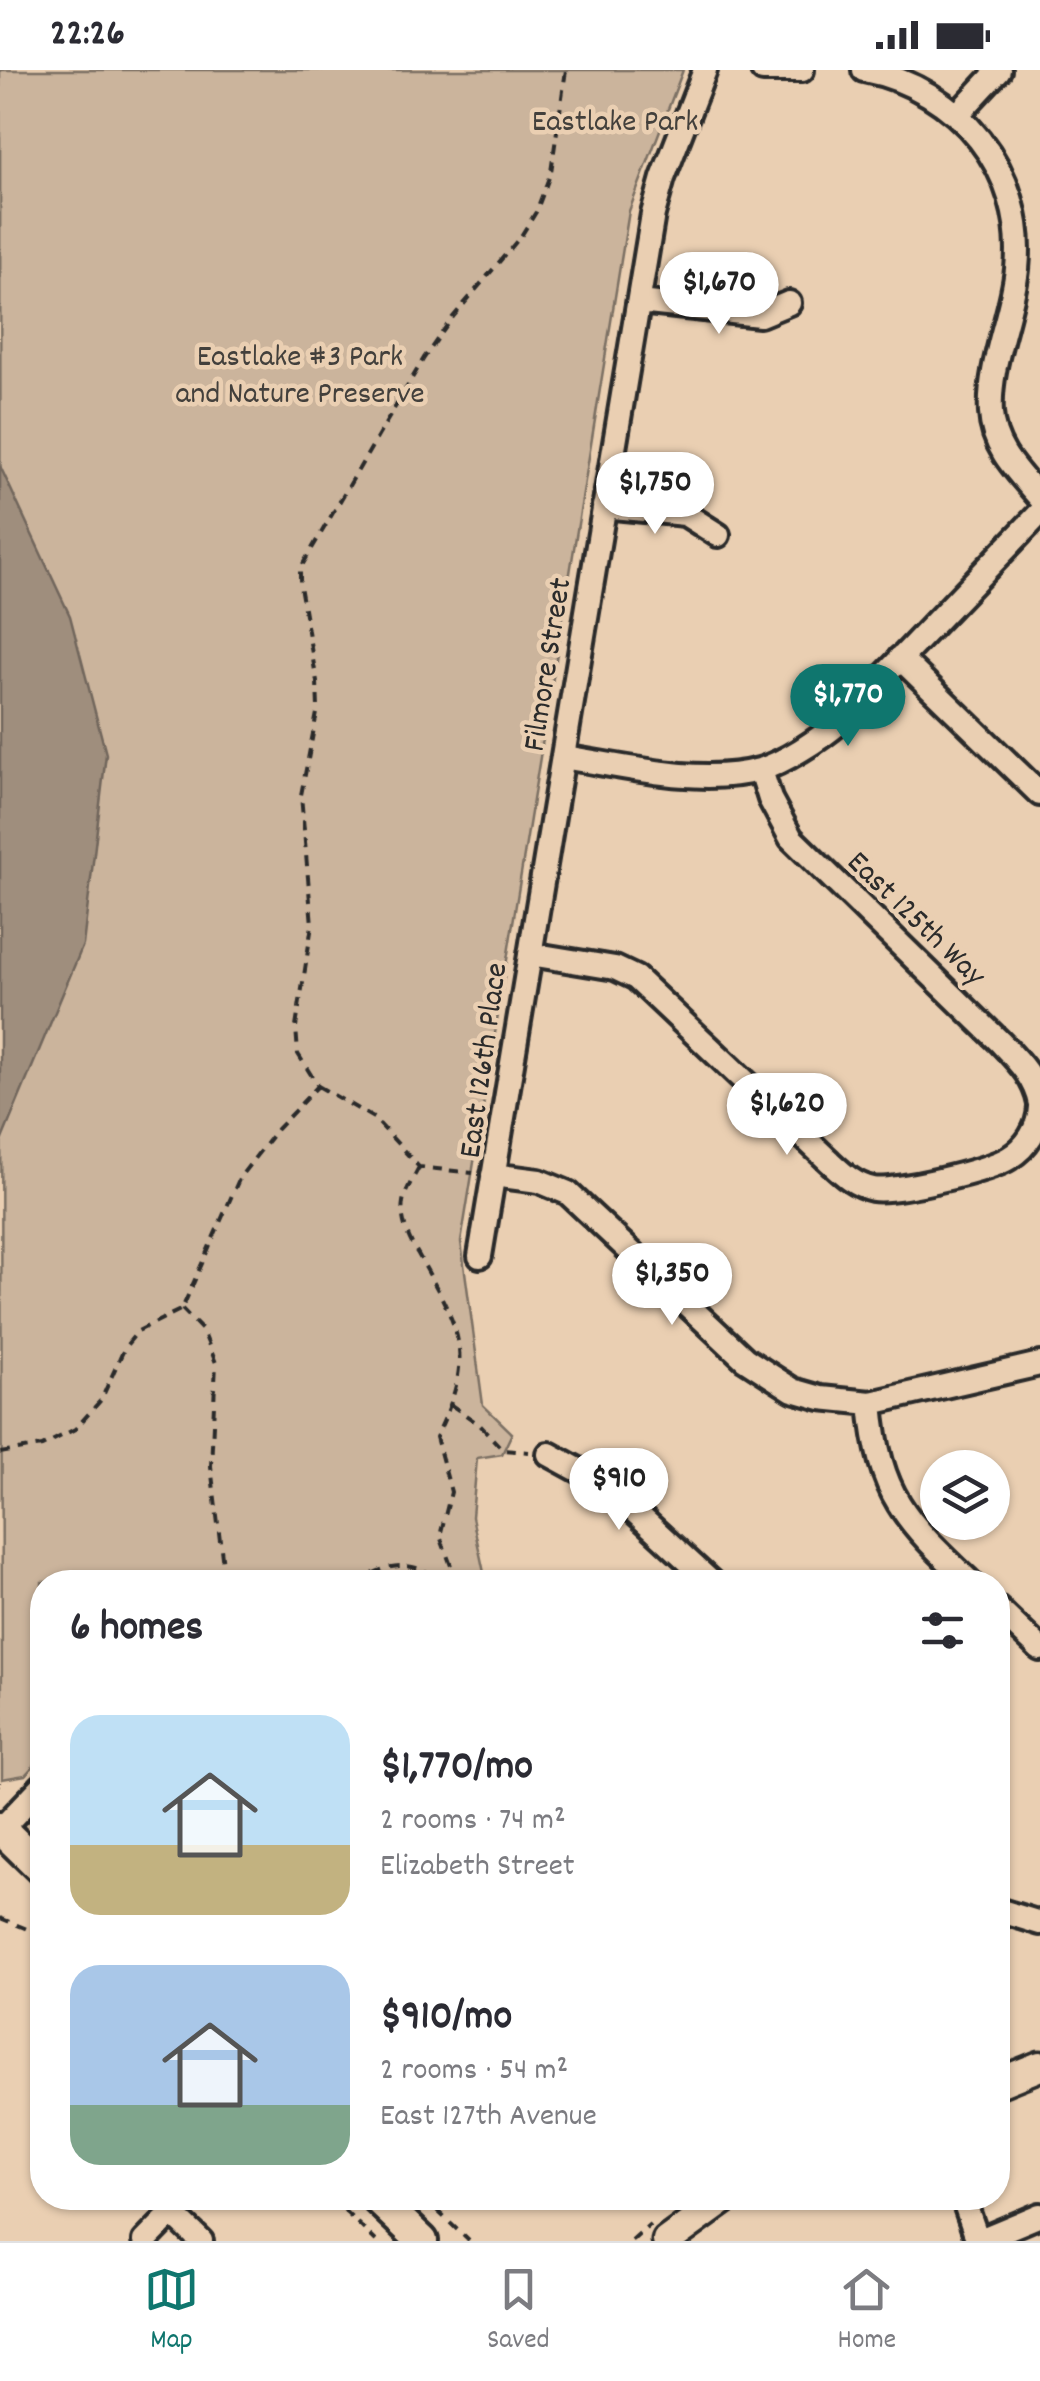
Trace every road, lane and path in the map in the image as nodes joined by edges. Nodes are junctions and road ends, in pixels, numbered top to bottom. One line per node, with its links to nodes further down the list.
1 (566, 70): 21 (path)
2 (705, 70): 9 (street, Filmore Street)
3 (762, 70): 4 (street)
4 (802, 70)
5 (864, 70): 7 (street)
6 (1000, 70): 7 (street)
7 (958, 114): 8 (street)
8 (1029, 268): 11 (street)
9 (639, 302): 10 (street); 12 (street, Filmore Street)
10 (789, 304)
11 (1040, 498)
12 (604, 506): 14 (street); 16 (street, Filmore Street)
13 (1040, 513): 15 (street)
14 (718, 535)
15 (900, 658): 17 (street); 18 (street)
16 (563, 757): 17 (street); 19 (street, Filmore Street)
17 (761, 770): 22 (street, East 125th Way)
18 (1040, 794)
19 (545, 861): 20 (street, East 126th Place)
20 (530, 954): 22 (street); 24 (street, East 126th Place)
21 (318, 1086): 23 (path); 26 (path)
22 (1039, 1114)
23 (420, 1167): 24 (path); 28 (path)
24 (493, 1175): 25 (street); 29 (street, East 126th Place)
25 (480, 1256)
26 (182, 1309): 30 (path); 32 (path)
27 (1040, 1364): 29 (street)
28 (451, 1404): 31 (path); 35 (path)
29 (871, 1404): 37 (street)
30 (0, 1453)
31 (549, 1454): 36 (street)
32 (223, 1570)
33 (378, 1570): 34 (path)
34 (426, 1570)
35 (453, 1570)
36 (698, 1570)
37 (958, 1570)
38 (1010, 1620): 39 (street)
39 (1040, 1650)
40 (30, 1798): 41 (street)
41 (0, 1829): 42 (main road)
42 (30, 1858)
43 (1010, 1914): 45 (street)
44 (0, 1918): 46 (path)
45 (1040, 1923)
46 (30, 1930)
47 (1040, 2066): 48 (street)
48 (1010, 2078)
49 (175, 2210): 57 (street)
50 (183, 2210): 58 (street)
51 (344, 2210): 59 (path)
52 (390, 2210): 60 (main road)
53 (436, 2210): 61 (path)
54 (710, 2210): 62 (street)
55 (966, 2210): 63 (street)
56 (1040, 2215): 63 (street)
57 (145, 2241)
58 (201, 2241)
59 (376, 2241)
60 (422, 2241)
61 (468, 2241)
62 (667, 2241)
63 (978, 2241)

